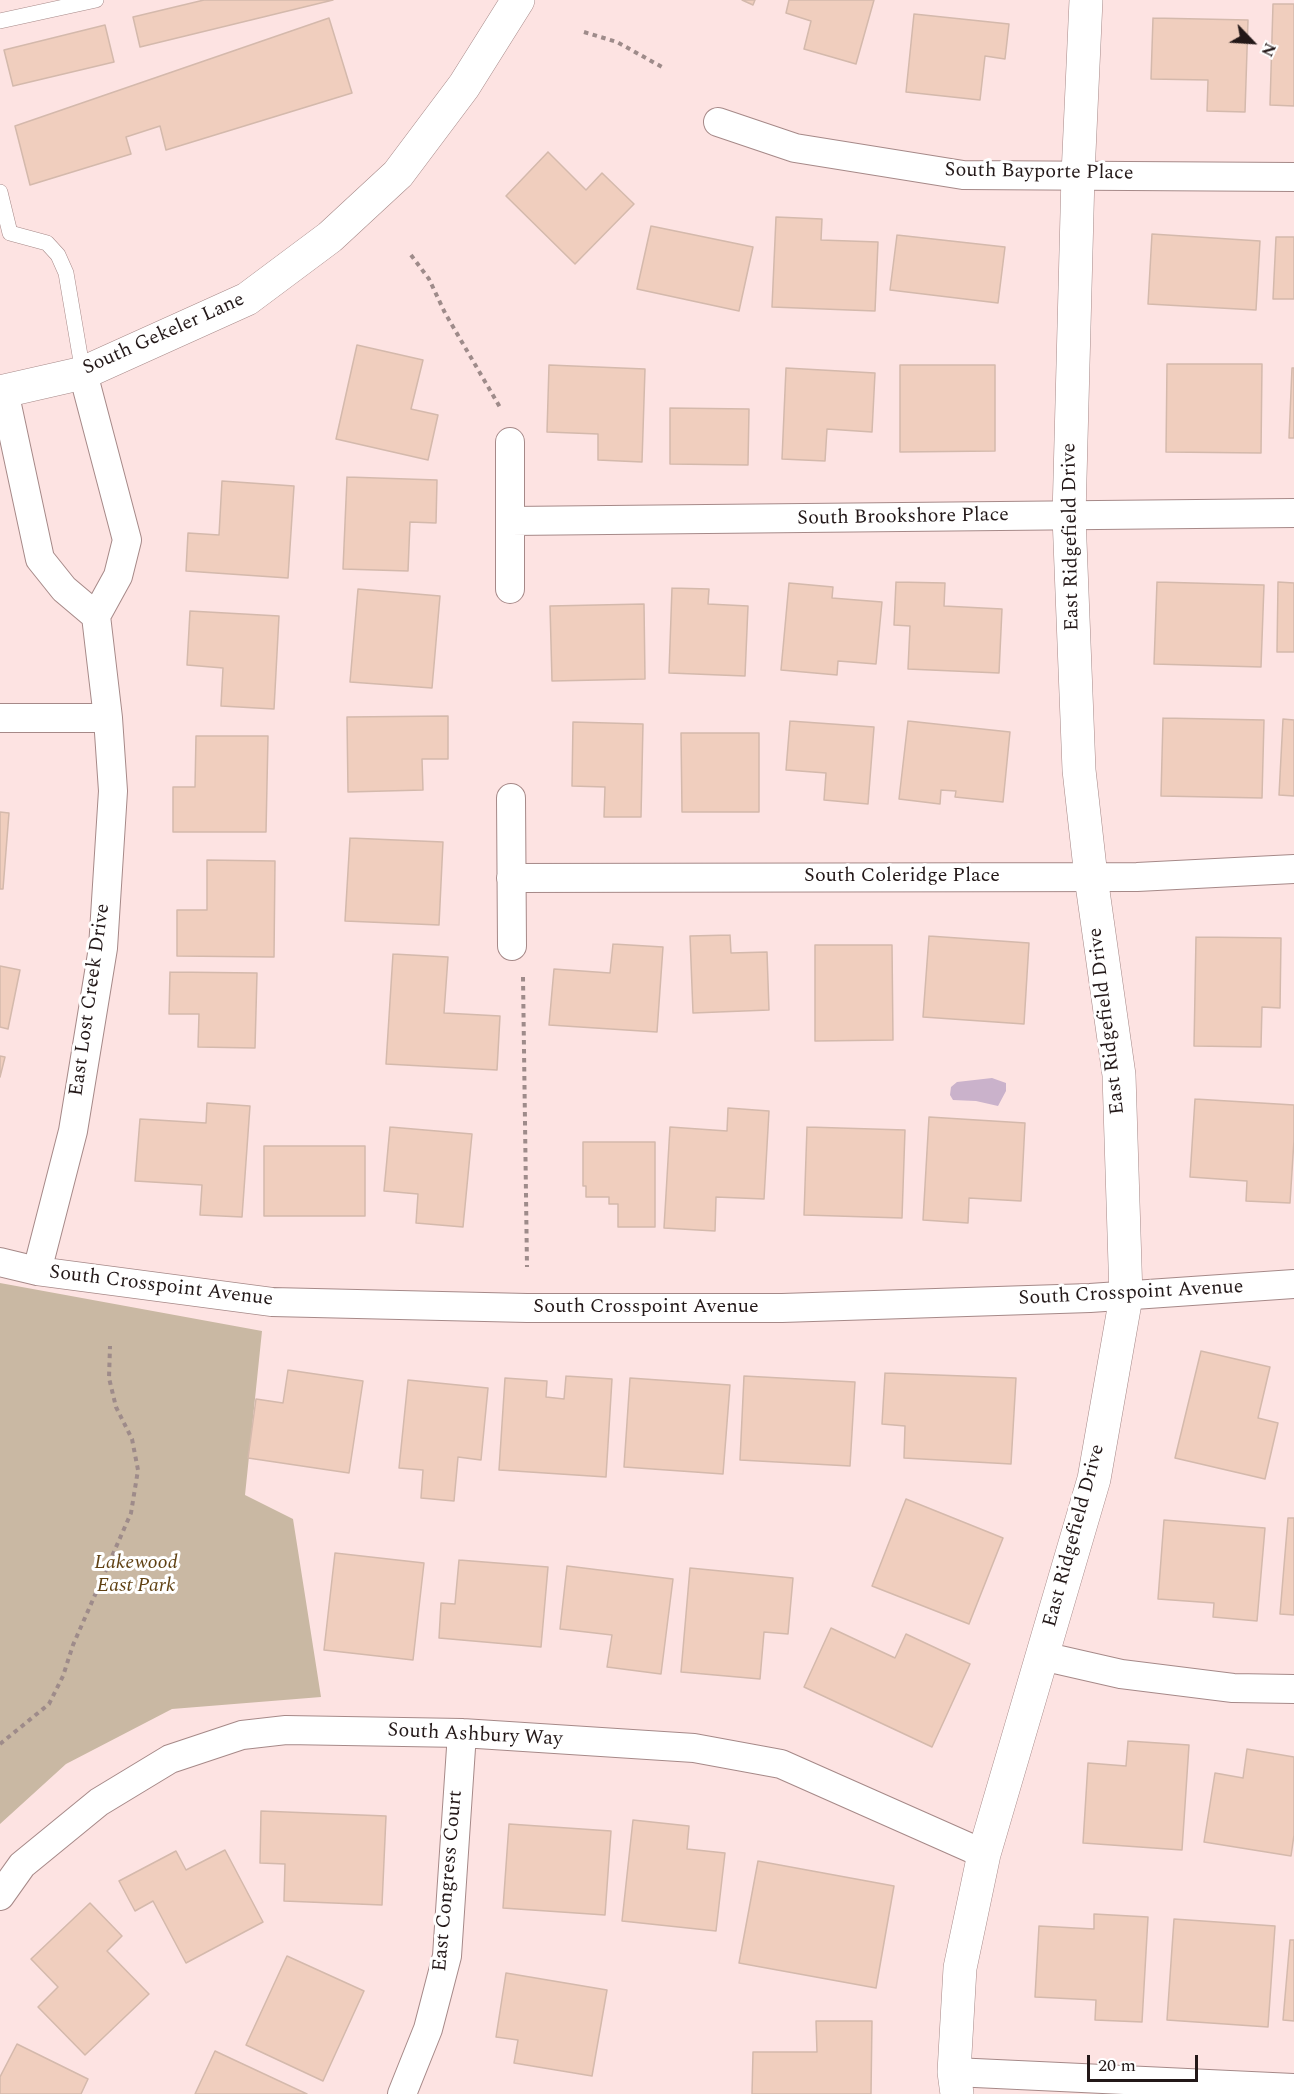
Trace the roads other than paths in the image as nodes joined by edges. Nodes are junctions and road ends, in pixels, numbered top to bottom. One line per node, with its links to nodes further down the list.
1 (96, 0): 4 (lane)
2 (518, 0): 10 (street, South Gekeler Lane)
3 (1086, 0): 6 (street, East Ridgefield Drive)
4 (0, 21)
5 (718, 122): 6 (street, South Bayporte Place)
6 (1078, 175): 7 (street, South Bayporte Place); 14 (street, East Ridgefield Drive)
7 (1294, 177)
8 (0, 192): 9 (lane)
9 (5, 239): 10 (lane)
10 (83, 374): 11 (street, South Gekeler Lane); 17 (street)
11 (1, 386): 17 (street)
12 (510, 442): 15 (street)
13 (1294, 513): 14 (street, South Brookshore Place)
14 (1068, 516): 15 (street, South Brookshore Place); 22 (street, East Ridgefield Drive)
15 (511, 521): 16 (street)
16 (510, 589)
17 (96, 616): 19 (street, East Lost Creek Drive)
18 (0, 718): 19 (street)
19 (108, 718): 26 (street, East Lost Creek Drive)
20 (511, 798): 23 (street)
21 (1294, 869): 22 (street, South Coleridge Place)
22 (1091, 877): 23 (street, South Coleridge Place); 28 (street, East Ridgefield Drive)
23 (511, 878): 24 (street)
24 (512, 946)
25 (0, 1262): 26 (street, South Crosspoint Avenue)
26 (37, 1271): 28 (street, South Crosspoint Avenue)
27 (1294, 1284): 28 (street, South Crosspoint Avenue)
28 (1126, 1297): 29 (street, East Ridgefield Drive)
29 (1042, 1656): 30 (street); 32 (street, East Ridgefield Drive)
30 (1294, 1689)
31 (462, 1733): 32 (street, South Ashbury Way); 33 (street, South Ashbury Way); 36 (street, East Congress Court)
32 (984, 1854): 34 (street, East Ridgefield Drive)
33 (0, 1896)
34 (955, 2083): 35 (street)
35 (1294, 2088)
36 (402, 2094)

